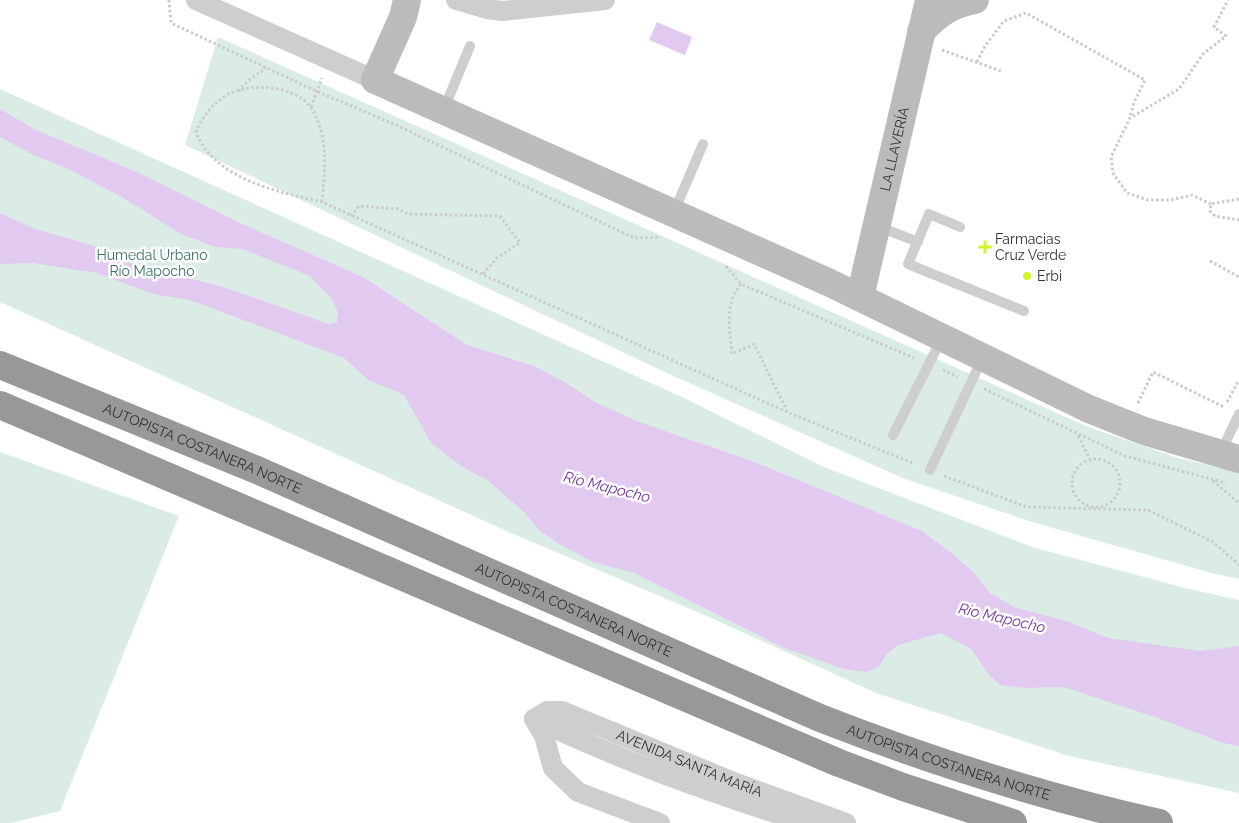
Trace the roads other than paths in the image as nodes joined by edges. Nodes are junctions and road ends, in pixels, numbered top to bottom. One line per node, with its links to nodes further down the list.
1 (196, 0): 10 (street)
2 (407, 0): 10 (street)
3 (456, 0): 7 (street)
4 (604, 0): 7 (street)
5 (929, 0): 8 (street, LA LLAVERÍA)
6 (975, 0): 8 (street)
7 (572, 2)
8 (920, 37): 14 (street, LA LLAVERÍA)
9 (470, 46): 11 (lane)
10 (375, 80): 11 (street)
11 (443, 110): 13 (street)
12 (703, 144): 13 (lane)
13 (674, 213): 17 (street)
14 (876, 226): 16 (lane); 17 (street, LA LLAVERÍA)
15 (960, 227): 16 (lane)
16 (918, 242): 18 (lane)
17 (860, 297): 19 (street)
18 (1024, 311)
19 (942, 338): 20 (street); 24 (lane)
20 (983, 358): 25 (street); 26 (lane)
21 (0, 365): 32 (highway, AUTOPISTA COSTANERA NORTE)
22 (0, 405): 31 (highway)
23 (1239, 414): 25 (lane)
24 (893, 435)
25 (1230, 456)
26 (930, 470)
27 (534, 719): 28 (street); 29 (street, AVENIDA SANTA MARÍA); 30 (street, AVENIDA SANTA MARÍA)
28 (660, 823)
29 (806, 823)
30 (846, 823)
31 (1013, 823)
32 (1159, 823)

